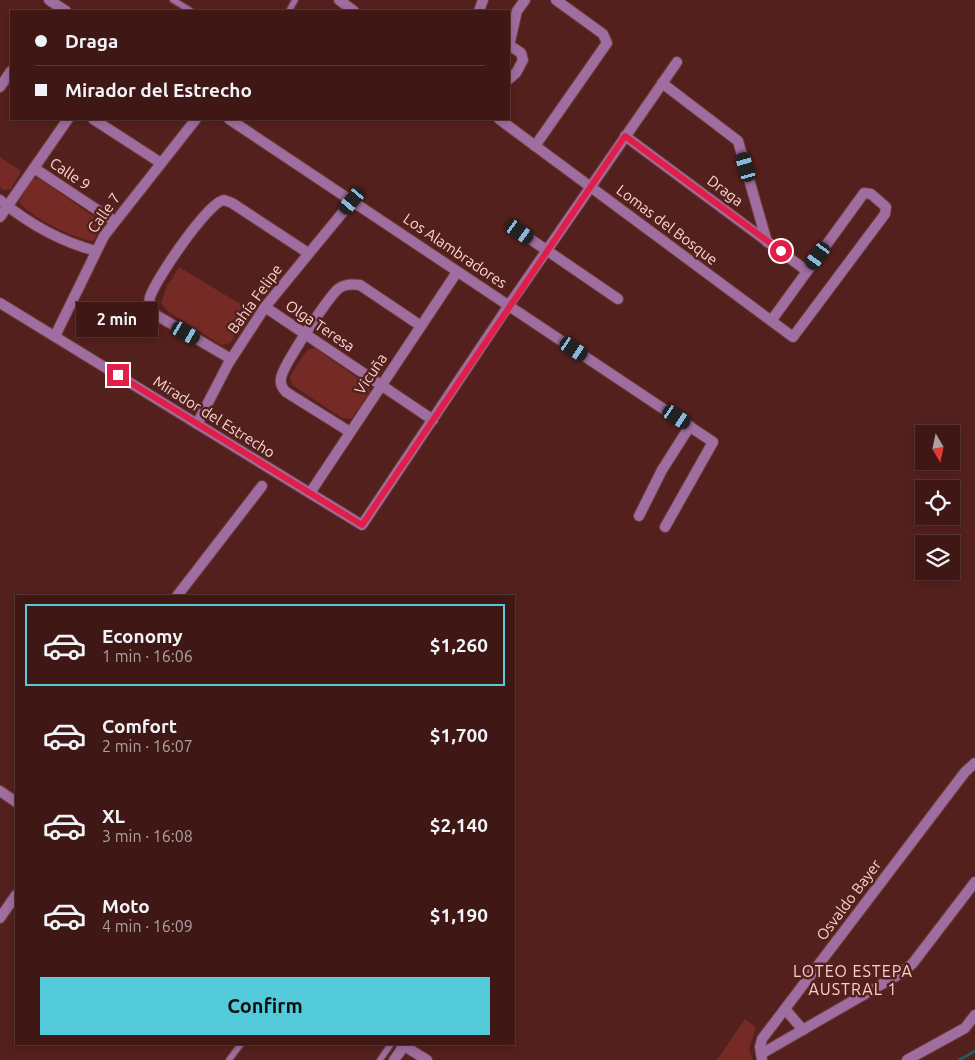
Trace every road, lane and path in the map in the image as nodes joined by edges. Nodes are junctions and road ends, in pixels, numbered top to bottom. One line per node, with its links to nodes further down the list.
1 (173, 0): 5 (lane)
2 (339, 0): 6 (street)
3 (525, 0): 7 (street)
4 (556, 0): 20 (street)
5 (189, 10)
6 (353, 10)
7 (510, 42)
8 (510, 47): 11 (street)
9 (677, 62): 12 (street)
10 (10, 72): 13 (street)
11 (510, 78)
12 (662, 83): 19 (street); 29 (street)
13 (0, 87)
14 (67, 120): 22 (street)
15 (95, 120): 21 (street)
16 (195, 120): 21 (street, Calle 7)
17 (231, 120): 24 (street, Los Alambradores)
18 (500, 120): 20 (street, Lomas del Bosque)
19 (625, 136): 23 (street); 29 (street, Draga)
20 (536, 146): 23 (street, Lomas del Bosque)
21 (160, 163): 27 (street, Calle 7)
22 (34, 168): 25 (street); 27 (street, Calle 9)
23 (590, 186): 30 (street); 39 (street, Lomas del Bosque)
24 (352, 201): 32 (street, Bahía Felipe); 34 (street, Los Alambradores)
25 (4, 203): 26 (street); 31 (street)
26 (0, 217)
27 (114, 221): 31 (street, Calle 7)
28 (520, 232): 30 (street)
29 (767, 242): 33 (street, Draga)
30 (547, 250): 35 (street); 37 (street)
31 (96, 251): 42 (street, Calle 7)
32 (308, 253): 38 (street, Bahía Felipe); 43 (street)
33 (807, 271): 39 (street); 39 (street, Lomas del Bosque)
34 (457, 272): 37 (street, Los Alambradores); 40 (street, Vicuña)
35 (618, 299)
36 (0, 302): 42 (street, Mirador del Estrecho)
37 (509, 305): 45 (street); 47 (street, Los Alambradores)
38 (265, 307): 41 (street, Olga Teresa); 43 (street, Bahía Felipe)
39 (771, 321)
40 (421, 326): 41 (street); 44 (street, Vicuña)
41 (306, 334): 44 (street, Olga Teresa); 48 (street)
42 (55, 336): 46 (street, Mirador del Estrecho)
43 (231, 359): 46 (street, Bahía Felipe)
44 (381, 385): 45 (street, Olga Teresa); 48 (street, Vicuña)
45 (433, 420): 50 (street, Mirador del Estrecho)
46 (196, 424): 50 (street, Mirador del Estrecho)
47 (690, 426): 51 (street); 52 (street, Los Alambradores)
48 (350, 432): 50 (street, Vicuña)
49 (262, 486): 53 (street)
50 (310, 493)
51 (639, 516)
52 (665, 527)
53 (178, 595)
54 (975, 763): 60 (street, Osvaldo Bayer)
55 (0, 792): 56 (street)
56 (15, 801)
57 (975, 882): 62 (street)
58 (15, 896): 59 (street)
59 (0, 918)
60 (785, 1009): 62 (street); 67 (street, Osvaldo Bayer)
61 (975, 1015): 72 (street)
62 (803, 1030): 67 (street)
63 (240, 1045): 68 (lane)
64 (390, 1045): 69 (lane)
65 (403, 1045): 66 (street); 70 (street)
66 (411, 1056): 71 (street)
67 (762, 1057)
68 (229, 1060)
69 (380, 1060)
70 (394, 1060)
71 (427, 1060)
72 (907, 1060)

